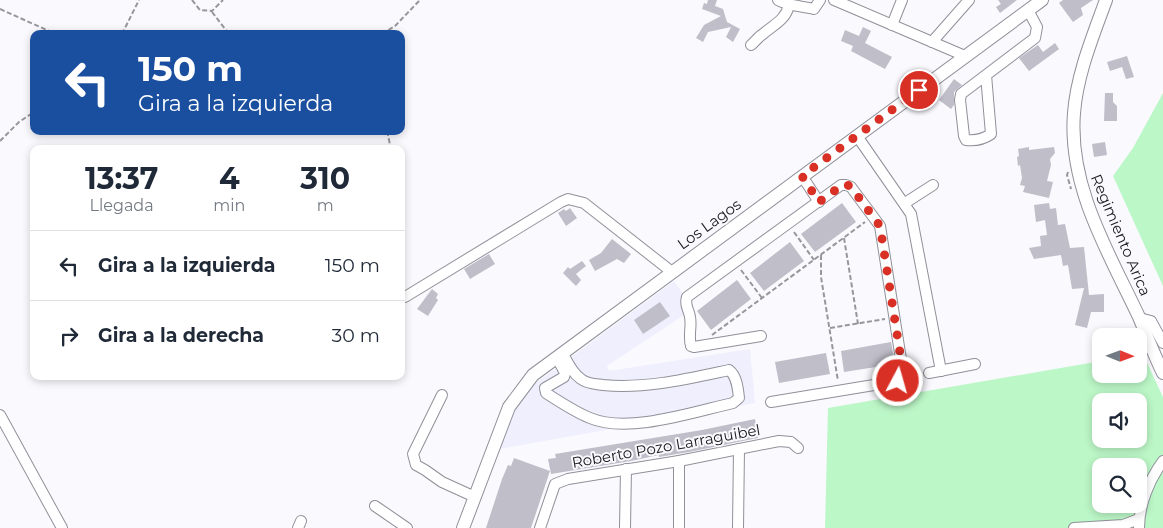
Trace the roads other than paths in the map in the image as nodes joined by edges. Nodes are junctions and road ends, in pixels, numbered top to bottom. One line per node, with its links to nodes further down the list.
1 (778, 0): 9 (street)
2 (820, 0): 9 (street)
3 (834, 0): 11 (street)
4 (902, 0): 11 (street)
5 (969, 0): 12 (street)
6 (1042, 0): 10 (main road, Los Lagos)
7 (1097, 0): 14 (main road, Regimiento Arica)
8 (1106, 0): 14 (main road, Regimiento Arica)
9 (789, 5): 13 (street)
10 (1028, 10): 15 (main road, Los Lagos); 16 (street)
11 (892, 25): 12 (street)
12 (932, 42): 15 (street)
13 (751, 45)
14 (1090, 45): 24 (main road, Regimiento Arica)
15 (965, 56): 17 (main road, Los Lagos)
16 (986, 75): 16 (street)
17 (857, 136): 18 (main road, Los Lagos); 21 (street)
18 (802, 176): 20 (street); 22 (main road, Los Lagos)
19 (933, 185): 21 (street)
20 (819, 202): 25 (street); 33 (street)
21 (906, 203): 29 (street)
22 (672, 272): 23 (street); 27 (main road, Los Lagos)
23 (405, 297)
24 (1139, 318): 26 (street); 31 (main road, Regimiento Arica)
25 (760, 336)
26 (1163, 343)
27 (560, 356): 27 (street); 40 (main road, Los Lagos)
28 (975, 364): 29 (street)
29 (941, 371): 30 (street)
30 (929, 373)
31 (1163, 373)
32 (442, 395): 40 (street)
33 (771, 402)
34 (0, 415): 43 (street)
35 (798, 448): 36 (street, Roberto Pozo Larraguibel)
36 (739, 449): 37 (street, Roberto Pozo Larraguibel); 49 (street)
37 (679, 460): 39 (street, Roberto Pozo Larraguibel); 48 (street)
38 (1163, 461): 42 (street)
39 (626, 469): 46 (street, Roberto Pozo Larraguibel); 47 (street)
40 (474, 497): 45 (main road, Los Lagos)
41 (375, 506): 44 (street)
42 (1139, 524): 50 (street)
43 (62, 528)
44 (407, 528)
45 (463, 528)
46 (540, 528)
47 (625, 528)
48 (679, 528)
49 (738, 528)
50 (1074, 528)

